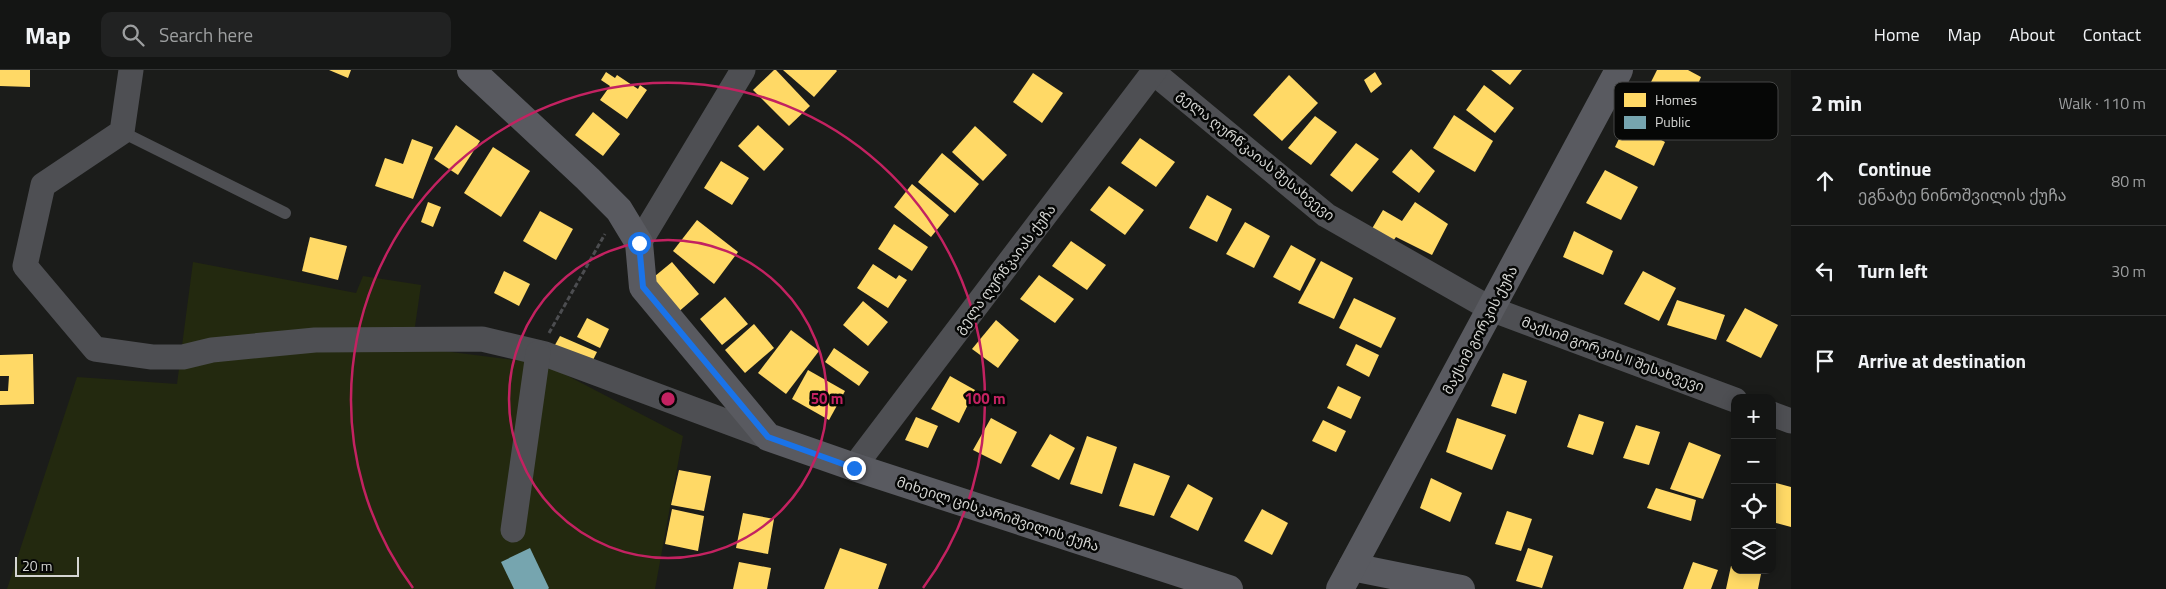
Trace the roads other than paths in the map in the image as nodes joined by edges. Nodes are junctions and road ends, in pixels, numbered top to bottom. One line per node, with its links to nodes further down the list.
1 (131, 70): 6 (street)
2 (471, 70): 8 (street)
3 (743, 70): 8 (street)
4 (1620, 70): 9 (street, მაქსიმ გორკის ქუჩა)
5 (1154, 71): 9 (street, გელა ღურწკაიას შესახვევი); 15 (street, გელა ღურწკაიას ქუჩა)
6 (122, 132): 7 (lane); 10 (street)
7 (285, 213)
8 (639, 243): 14 (street)
9 (1491, 309): 11 (street, მაქსიმ გორკის II შესახვევი); 17 (street, მაქსიმ გორკის ქუჩა)
10 (538, 352): 14 (street); 16 (street)
11 (1731, 399)
12 (1776, 415): 13 (street)
13 (1791, 421)
14 (768, 437): 15 (street, მიხეილ ცისკარიშვილის ქუჩა)
15 (854, 468): 18 (street, მიხეილ ცისკარიშვილის ქუჩა)
16 (513, 530)
17 (1346, 578): 19 (street)
18 (1229, 589)
19 (1460, 589)

